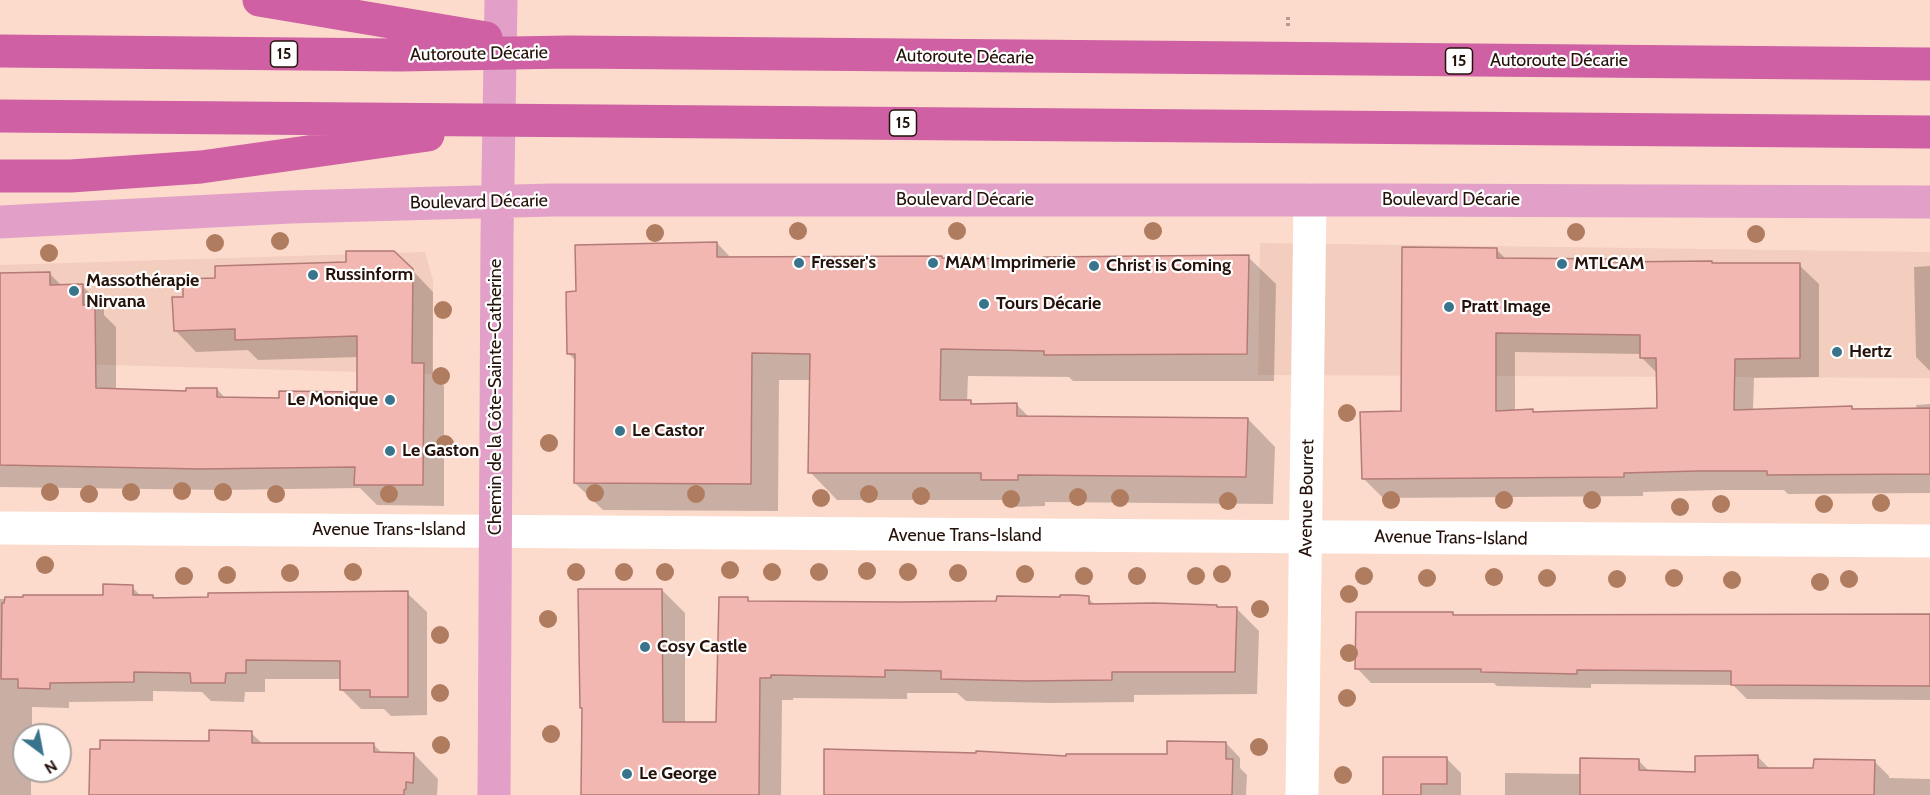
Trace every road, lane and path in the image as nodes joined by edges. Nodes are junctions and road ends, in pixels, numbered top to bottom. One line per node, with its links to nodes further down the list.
1 (259, 0): 4 (highway)
2 (501, 0): 10 (main road, Chemin de la Côte-Sainte-Catherine)
3 (0, 51): 4 (highway, Autoroute Décarie / 15)
4 (568, 52): 5 (highway, Autoroute Décarie / 15)
5 (1930, 64)
6 (0, 116): 7 (highway, 15)
7 (544, 119): 8 (highway, 15); 9 (highway)
8 (1930, 132)
9 (0, 177)
10 (498, 187): 11 (main road, Boulevard Décarie); 13 (main road, Boulevard Décarie); 15 (main road, Chemin de la Côte-Sainte-Catherine)
11 (1310, 200): 12 (main road, Boulevard Décarie); 16 (street, Avenue Bourret)
12 (1930, 202)
13 (0, 222)
14 (0, 528): 15 (street, Avenue Trans-Island)
15 (496, 531): 16 (street, Avenue Trans-Island); 18 (main road, Chemin de la Côte-Sainte-Catherine)
16 (1306, 536): 17 (street, Avenue Trans-Island); 19 (street, Avenue Bourret)
17 (1930, 542)
18 (494, 795)
19 (1302, 795)

